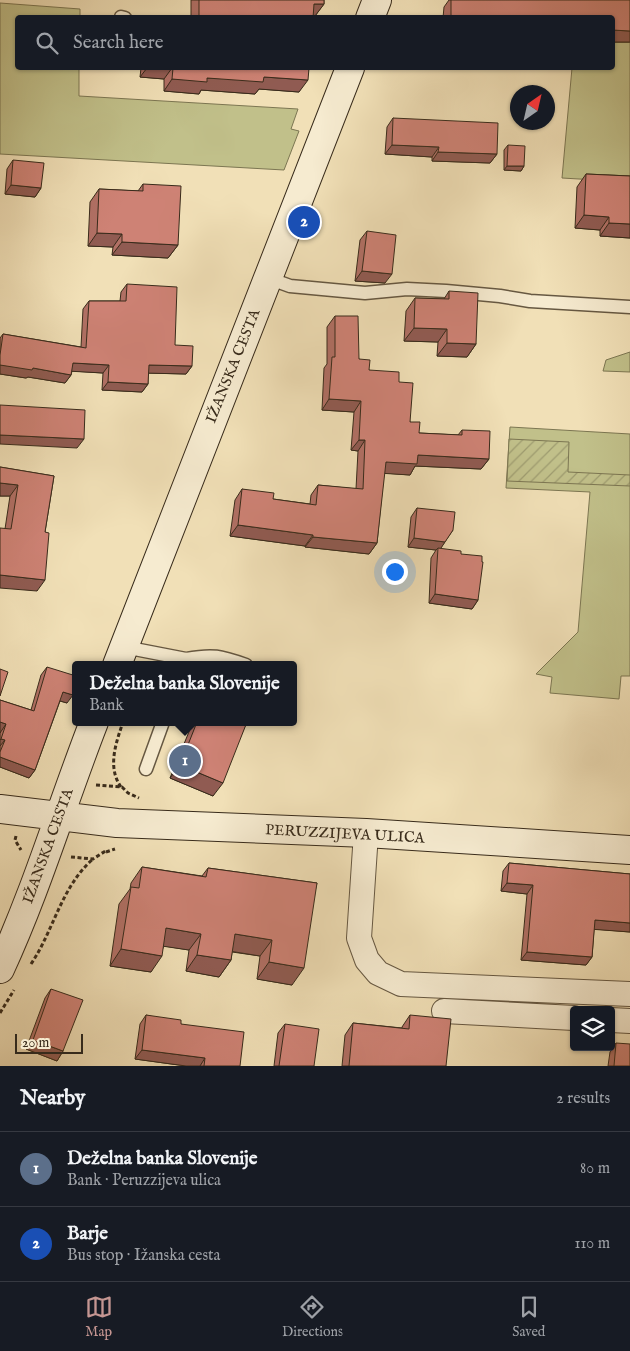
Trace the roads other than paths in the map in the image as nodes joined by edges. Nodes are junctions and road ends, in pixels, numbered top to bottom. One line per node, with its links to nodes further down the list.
1 (377, 0): 2 (street)
2 (371, 15)
3 (349, 70): 4 (street, IŽANSKA CESTA)
4 (268, 278): 5 (lane); 6 (street, IŽANSKA CESTA)
5 (630, 307)
6 (120, 656): 7 (lane)
7 (174, 661)
8 (188, 661): 9 (lane)
9 (236, 661)
10 (92, 726): 14 (street, IŽANSKA CESTA)
11 (162, 726): 12 (lane)
12 (146, 769)
13 (0, 809): 14 (street, PERUZZIJEVA ULICA)
14 (61, 817): 15 (street, PERUZZIJEVA ULICA); 17 (street, IŽANSKA CESTA)
15 (366, 834): 16 (street, PERUZZIJEVA ULICA); 18 (street)
16 (630, 850)
17 (9, 976)
18 (630, 994)
19 (444, 1011): 20 (street)
20 (570, 1018)
21 (615, 1020): 22 (street)
22 (630, 1021)

